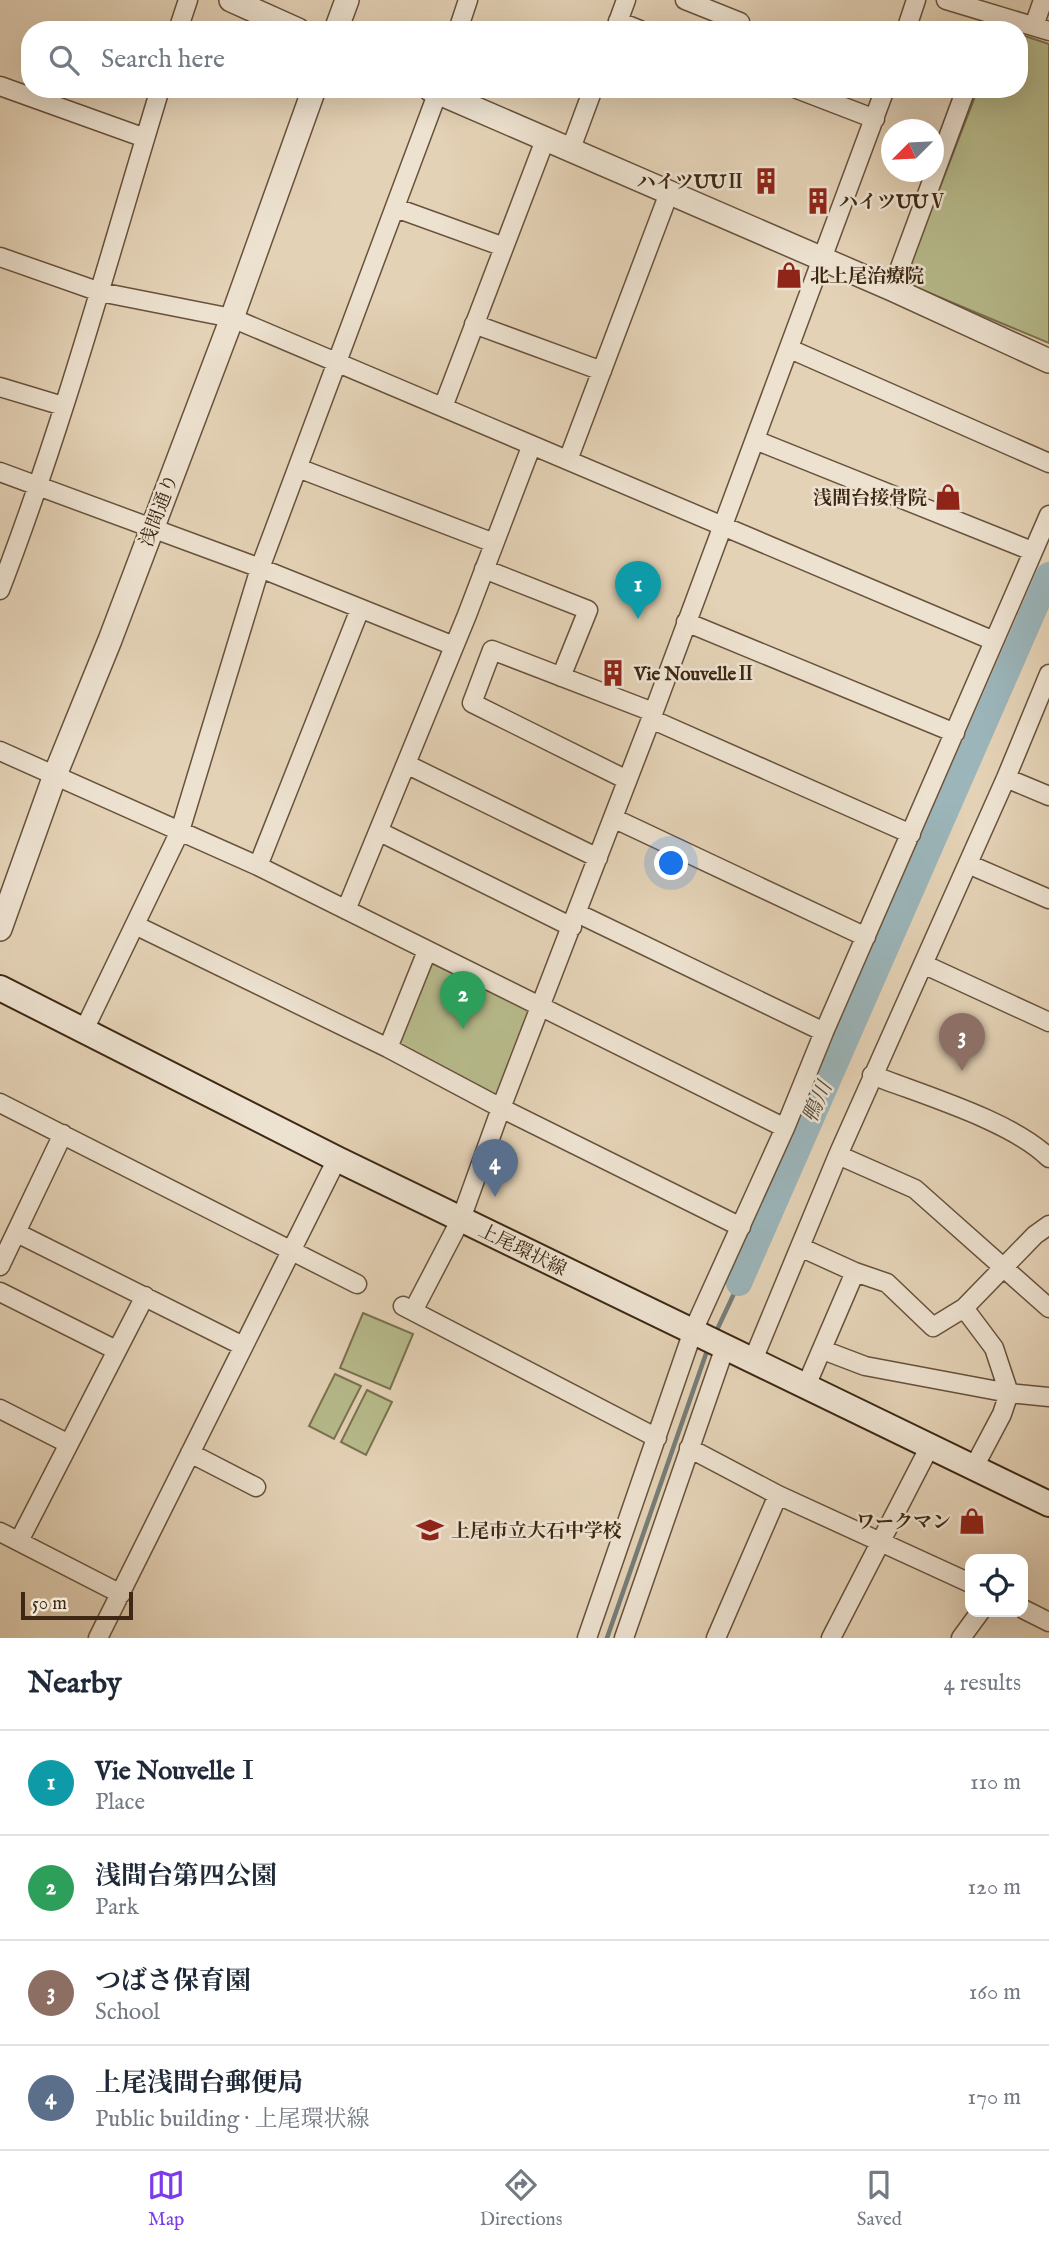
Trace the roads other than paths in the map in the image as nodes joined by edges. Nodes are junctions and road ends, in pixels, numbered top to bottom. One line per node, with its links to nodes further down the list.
1 (188, 0): 10 (street)
2 (230, 0): 11 (street)
3 (346, 0): 12 (street)
4 (468, 0): 13 (street)
5 (626, 0): 14 (street)
6 (685, 0): 15 (street)
7 (916, 0): 16 (street)
8 (946, 0): 17 (street)
9 (1044, 0): 18 (street)
10 (181, 21)
11 (278, 21)
12 (338, 21)
13 (461, 21)
14 (618, 21)
15 (738, 21)
16 (909, 21)
17 (989, 21)
18 (1041, 29)
19 (0, 86): 20 (street)
20 (21, 94)
21 (33, 98): 31 (street)
22 (157, 98): 31 (street)
23 (311, 98): 41 (street, 浅間通り)
24 (433, 98): 35 (street)
25 (453, 98): 32 (street)
26 (590, 98): 33 (street)
27 (820, 98): 30 (street)
28 (882, 98): 30 (street)
29 (963, 98): 39 (street)
30 (875, 119): 38 (street)
31 (145, 138): 40 (street)
32 (545, 140): 33 (street); 36 (street)
33 (570, 151): 34 (street)
34 (669, 193): 38 (street); 46 (street)
35 (396, 208): 36 (street); 45 (street)
36 (504, 247): 42 (street)
37 (0, 257): 40 (street)
38 (823, 260): 39 (street); 43 (street)
39 (892, 289): 44 (street)
40 (100, 292): 41 (street); 48 (street)
41 (232, 318): 45 (street); 59 (street, 浅間通り)
42 (474, 324): 46 (street); 49 (street)
43 (790, 349): 50 (street); 53 (street)
44 (1049, 361)
45 (338, 363): 49 (street); 54 (street)
46 (602, 371): 52 (street)
47 (0, 387): 48 (street)
48 (63, 406): 56 (street)
49 (443, 407): 51 (street)
50 (755, 440): 58 (street); 61 (street)
51 (531, 447): 52 (street); 60 (street)
52 (568, 460): 58 (street)
53 (1049, 463)
54 (298, 468): 60 (street); 62 (street)
55 (0, 472): 56 (street)
56 (38, 485): 59 (street); 64 (street)
57 (1049, 515): 61 (street)
58 (721, 527): 66 (street); 67 (street)
59 (151, 529): 62 (street); 75 (street, 浅間通り)
60 (494, 542): 63 (street)
61 (1032, 551): 67 (street)
62 (260, 568): 65 (street); 80 (street)
63 (484, 569): 68 (street); 69 (street)
64 (0, 590)
65 (360, 610): 68 (street); 85 (street)
66 (686, 622): 71 (street); 72 (street)
67 (994, 641): 72 (street)
68 (454, 646): 74 (street)
69 (561, 677): 71 (street); 77 (street)
70 (1047, 683): 76 (street)
71 (652, 716): 77 (street); 82 (street)
72 (955, 733): 82 (street)
73 (0, 751): 75 (street)
74 (406, 764): 81 (street); 83 (street)
75 (55, 775): 80 (street); 90 (street, 浅間通り)
76 (1006, 778): 78 (street); 84 (street)
77 (627, 780): 79 (street)
78 (1049, 796)
79 (613, 818): 83 (street); 91 (street)
80 (180, 831): 85 (street); 89 (street)
81 (380, 832): 87 (street); 88 (street)
82 (911, 834): 91 (street)
83 (598, 858): 88 (street)
84 (968, 864): 86 (street); 93 (street)
85 (258, 866): 87 (street)
86 (1049, 899)
87 (346, 910): 92 (street)
88 (574, 920): 95 (street); 98 (street)
89 (135, 925): 97 (street); 99 (street)
90 (0, 929)
91 (866, 937): 98 (street)
92 (427, 951): 95 (street); 99 (street)
93 (923, 964): 96 (street); 100 (street)
94 (0, 988): 97 (main road, 上尾環状線)
95 (540, 1007): 102 (street); 103 (street)
96 (1049, 1022)
97 (84, 1030): 107 (main road, 上尾環状線)
98 (824, 1032): 103 (street)
99 (388, 1048): 102 (street)
100 (872, 1074): 105 (street); 106 (street)
101 (0, 1102): 104 (street)
102 (501, 1108): 108 (street); 110 (street)
103 (785, 1129): 110 (street)
104 (63, 1134): 111 (street); 113 (street)
105 (838, 1154): 112 (street); 115 (street)
106 (1049, 1158)
107 (337, 1159): 108 (main road, 上尾環状線); 113 (street)
108 (461, 1219): 122 (main road, 上尾環状線); 132 (street)
109 (1049, 1225): 115 (street)
110 (741, 1227): 122 (street)
111 (17, 1233): 114 (street); 119 (street)
112 (800, 1247): 116 (street); 127 (street)
113 (291, 1250): 117 (street); 123 (street)
114 (0, 1265)
115 (1004, 1266): 120 (street); 121 (street)
116 (855, 1272): 120 (street); 126 (street)
117 (357, 1284)
118 (0, 1292): 125 (street)
119 (145, 1296): 123 (street); 125 (street)
120 (964, 1308): 129 (street)
121 (1049, 1308)
122 (693, 1331): 124 (main road, 上尾環状線); 132 (street)
123 (243, 1346): 136 (street)
124 (725, 1347): 127 (main road, 上尾環状線); 135 (street)
125 (116, 1350): 133 (street)
126 (823, 1350): 128 (street); 129 (street)
127 (753, 1360): 128 (main road, 上尾環状線)
128 (806, 1386): 134 (main road, 上尾環状線)
129 (1009, 1393): 130 (street); 137 (street)
130 (1049, 1397)
131 (0, 1409): 133 (street)
132 (657, 1438): 150 (street)
133 (69, 1444): 142 (street)
134 (930, 1446): 137 (main road, 上尾環状線); 143 (street)
135 (689, 1448): 139 (street); 151 (street)
136 (190, 1453): 138 (street); 145 (street)
137 (974, 1467): 140 (main road, 上尾環状線)
138 (256, 1488)
139 (778, 1495): 143 (street); 152 (street)
140 (1049, 1504)
141 (0, 1532): 142 (street)
142 (19, 1541): 145 (street)
143 (878, 1542): 144 (street); 153 (street)
144 (965, 1581)
145 (121, 1594): 149 (street)
146 (1028, 1612): 148 (street)
147 (976, 1617): 154 (street)
148 (1049, 1622)
149 (98, 1638)
150 (587, 1638)
151 (624, 1638)
152 (716, 1638)
153 (831, 1638)
154 (961, 1638)

